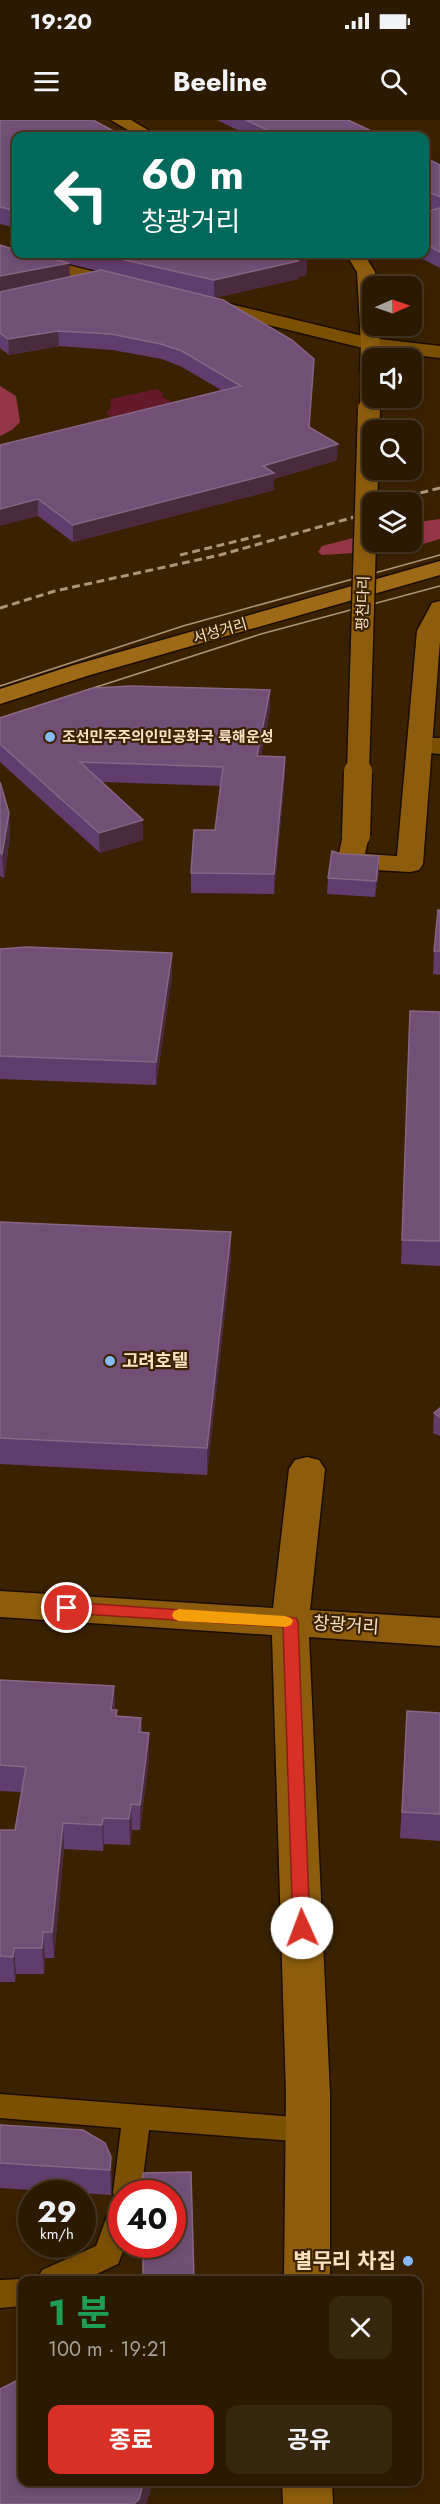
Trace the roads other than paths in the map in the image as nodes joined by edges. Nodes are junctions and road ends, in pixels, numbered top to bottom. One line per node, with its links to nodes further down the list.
1 (119, 120): 2 (street)
2 (142, 132)
3 (19, 258): 5 (street)
4 (357, 258): 9 (street, 평천다리)
5 (100, 279): 6 (street); 7 (street)
6 (56, 289)
7 (146, 290)
8 (180, 298): 9 (street)
9 (371, 344): 10 (street); 14 (street, 평천다리, bridge)
10 (440, 352)
11 (440, 568): 13 (main road, 서성거리)
12 (440, 608): 14 (street)
13 (0, 697)
14 (430, 746)
15 (307, 1469): 17 (street)
16 (0, 1604): 17 (street, 창광거리)
17 (290, 1622): 18 (street, 창광거리); 21 (street)
18 (440, 1632)
19 (0, 2106): 20 (lane)
20 (137, 2116): 21 (lane); 22 (lane)
21 (306, 2130): 25 (street)
22 (129, 2180)
23 (108, 2255): 24 (lane)
24 (61, 2276)
25 (307, 2276)
26 (18, 2293): 27 (lane)
27 (0, 2294)
28 (308, 2486): 29 (street)
29 (308, 2504)

